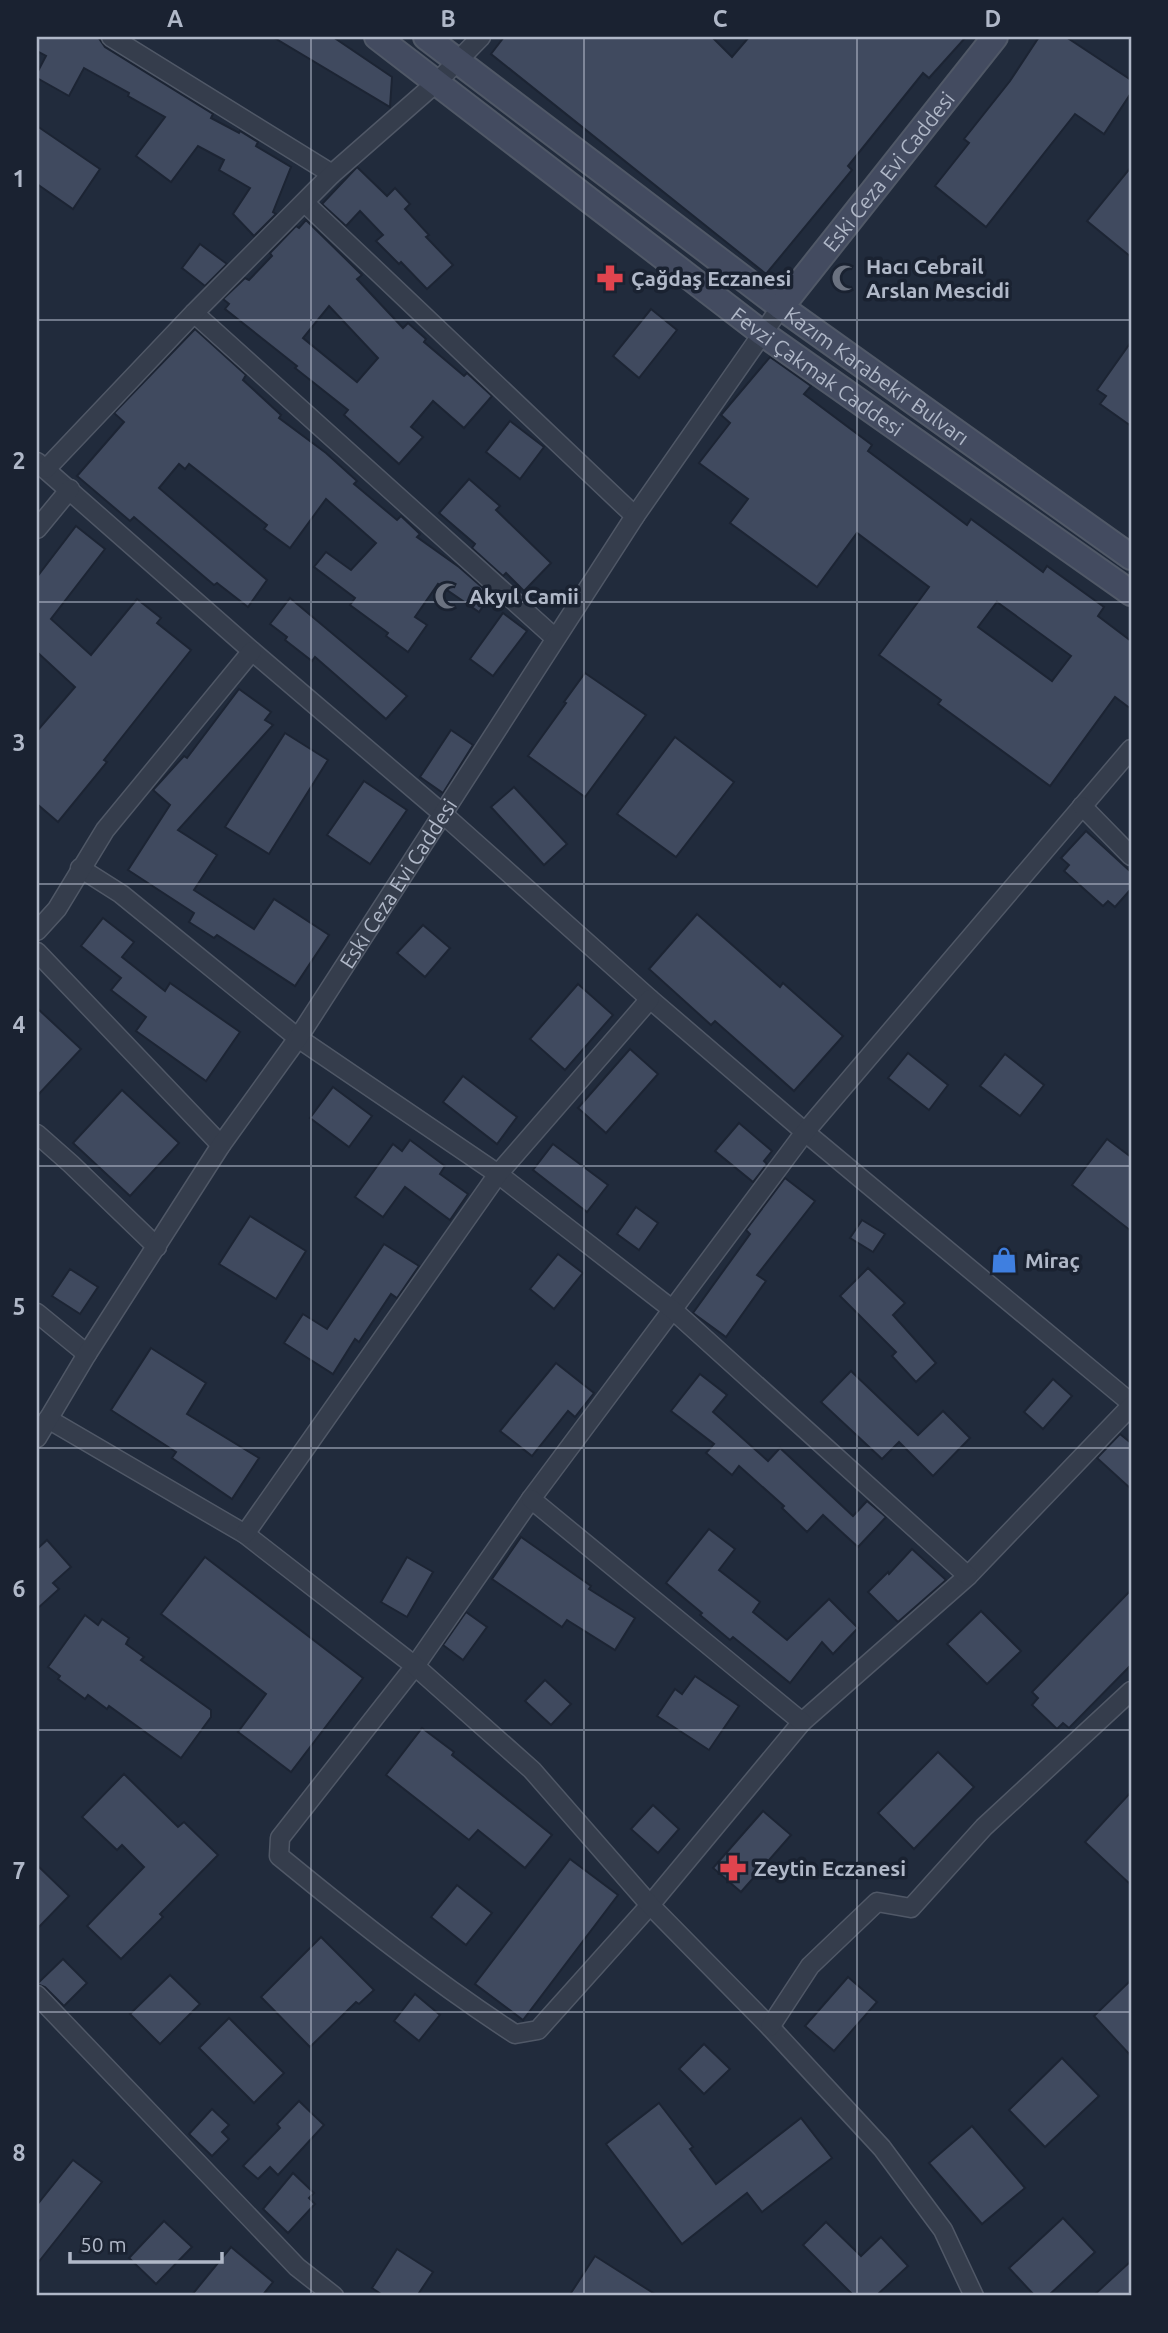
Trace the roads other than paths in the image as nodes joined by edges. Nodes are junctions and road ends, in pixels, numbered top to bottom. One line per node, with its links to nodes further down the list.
1 (111, 37): 8 (street)
2 (377, 37): 7 (main road, Fevzi Çakmak Caddesi)
3 (426, 37): 6 (main road, Kazım Karabekir Bulvarı)
4 (481, 37): 6 (street)
5 (995, 37): 10 (main road, Eski Ceza Evi Caddesi)
6 (459, 61): 7 (street); 10 (main road, Kazım Karabekir Bulvarı)
7 (437, 82): 8 (street); 12 (main road, Fevzi Çakmak Caddesi)
8 (332, 174): 9 (street)
9 (305, 203): 11 (street); 15 (street)
10 (781, 307): 12 (street, Eski Ceza Evi Caddesi); 17 (main road, Kazım Karabekir Bulvarı)
11 (194, 313): 13 (street); 19 (street)
12 (762, 333): 15 (street, Eski Ceza Evi Caddesi); 18 (main road, Fevzi Çakmak Caddesi)
13 (41, 466): 14 (street)
14 (70, 489): 16 (street); 20 (street)
15 (635, 516): 19 (street, Eski Ceza Evi Caddesi)
16 (37, 529)
17 (1131, 557)
18 (1131, 593)
19 (555, 638): 23 (street, Eski Ceza Evi Caddesi)
20 (252, 651): 23 (street); 25 (street)
21 (1131, 749): 22 (street)
22 (1082, 806): 24 (street); 30 (street)
23 (443, 814): 28 (street); 29 (street, Eski Ceza Evi Caddesi)
24 (1131, 856)
25 (80, 868): 26 (street); 29 (street)
26 (37, 931)
27 (37, 952): 32 (street)
28 (650, 999): 30 (street); 33 (street)
29 (298, 1038): 32 (street, Eski Ceza Evi Caddesi); 33 (street)
30 (805, 1132): 35 (street); 38 (street)
31 (37, 1134): 34 (street)
32 (221, 1145): 34 (street, Eski Ceza Evi Caddesi)
33 (498, 1174): 35 (street); 42 (street)
34 (157, 1247): 37 (street, Eski Ceza Evi Caddesi)
35 (673, 1310): 41 (street); 43 (street)
36 (37, 1313): 37 (street)
37 (87, 1354): 39 (street, Eski Ceza Evi Caddesi)
38 (1131, 1404): 43 (street)
39 (48, 1419): 40 (street, Eski Ceza Evi Caddesi); 42 (street)
40 (37, 1438)
41 (531, 1499): 44 (street); 46 (street)
42 (245, 1534): 44 (street)
43 (968, 1576): 46 (street)
44 (415, 1665): 47 (street); 47 (street)
45 (1131, 1691): 49 (street)
46 (802, 1722): 47 (street)
47 (650, 1905): 49 (street)
48 (37, 1995): 50 (street)
49 (770, 2027): 51 (street)
50 (334, 2296)
51 (974, 2296)

